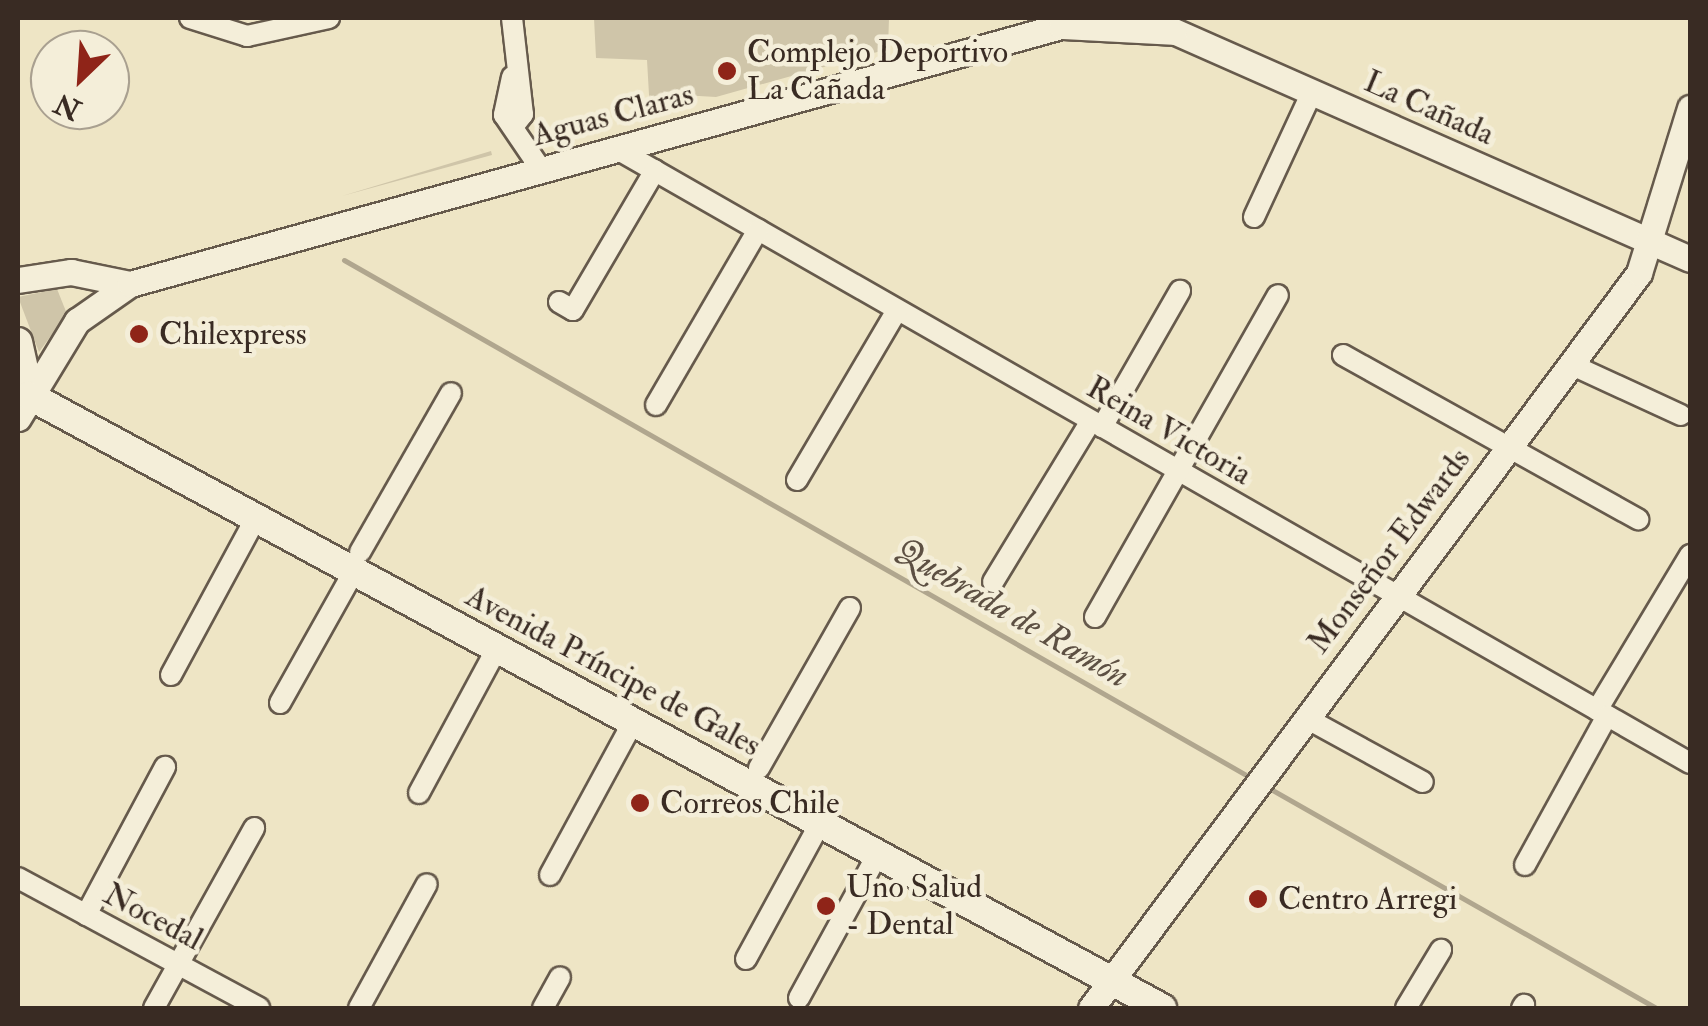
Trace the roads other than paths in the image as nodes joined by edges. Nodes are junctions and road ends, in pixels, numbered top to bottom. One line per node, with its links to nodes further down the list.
1 (329, 18): 4 (street)
2 (512, 18): 10 (street)
3 (1142, 18): 6 (street, La Cañada)
4 (193, 21)
5 (1064, 22): 6 (street, Aguas Claras); 9 (street, Aguas Claras)
6 (1176, 24): 7 (street, La Cañada)
7 (1312, 92): 12 (street); 14 (street, La Cañada)
8 (1690, 108): 14 (street, Monseñor Edwards)
9 (617, 149): 10 (street, Aguas Claras); 11 (street, Reina Victoria)
10 (540, 168): 18 (street, Aguas Claras)
11 (655, 170): 13 (street, Reina Victoria); 21 (street)
12 (1254, 218)
13 (758, 230): 22 (street, Reina Victoria); 29 (street)
14 (1654, 242): 15 (street, La Cañada); 26 (street, Monseñor Edwards)
15 (1690, 259)
16 (70, 272): 17 (street, Aguas Claras); 18 (street, Aguas Claras); 23 (street)
17 (18, 280)
18 (130, 284): 23 (street, Aguas Claras)
19 (1180, 291): 31 (street)
20 (1278, 295): 33 (street)
21 (560, 302)
22 (897, 310): 31 (street, Reina Victoria); 34 (street)
23 (77, 321): 28 (street, Aguas Claras)
24 (18, 342): 28 (main road)
25 (1344, 355): 32 (street)
26 (1570, 364): 30 (street); 32 (street, Monseñor Edwards)
27 (451, 393): 38 (street)
28 (22, 398): 35 (main road, Avenida Príncipe de Gales)
29 (656, 405)
30 (1681, 415)
31 (1096, 424): 33 (street, Reina Victoria); 39 (street)
32 (1506, 448): 36 (street); 40 (street, Monseñor Edwards)
33 (1178, 471): 40 (street, Reina Victoria); 42 (street)
34 (796, 480)
35 (256, 518): 38 (main road, Avenida Príncipe de Gales); 44 (street)
36 (1638, 520)
37 (1690, 555): 46 (street)
38 (357, 561): 43 (main road, Avenida Príncipe de Gales); 45 (street)
39 (993, 582)
40 (1396, 596): 46 (street, Reina Victoria); 47 (street, Monseñor Edwards)
41 (850, 608): 51 (street)
42 (1095, 617)
43 (497, 648): 48 (main road, Avenida Príncipe de Gales); 53 (street)
44 (171, 675)
45 (280, 703)
46 (1602, 713): 49 (street, Reina Victoria); 57 (street)
47 (1306, 718): 52 (street); 66 (street, Monseñor Edwards)
48 (633, 722): 54 (main road, Avenida Príncipe de Gales); 58 (street)
49 (1690, 761)
50 (165, 767): 61 (street)
51 (759, 768)
52 (1423, 782)
53 (418, 793)
54 (820, 823): 56 (main road, Avenida Príncipe de Gales); 63 (street)
55 (254, 828): 64 (street)
56 (878, 854): 66 (main road, Avenida Príncipe de Gales); 67 (street)
57 (1525, 865)
58 (550, 875)
59 (18, 878): 61 (street, Nocedal)
60 (427, 884): 70 (street)
61 (86, 915): 64 (street, Nocedal)
62 (1441, 950): 74 (street)
63 (746, 959)
64 (178, 964): 68 (street); 69 (street, Nocedal)
65 (560, 977): 71 (street)
66 (1110, 980): 72 (street, Monseñor Edwards); 73 (main road, Avenida Príncipe de Gales)
67 (799, 998)
68 (154, 1008)
69 (259, 1008)
70 (360, 1008)
71 (543, 1008)
72 (1091, 1008)
73 (1162, 1008)
74 (1406, 1008)

